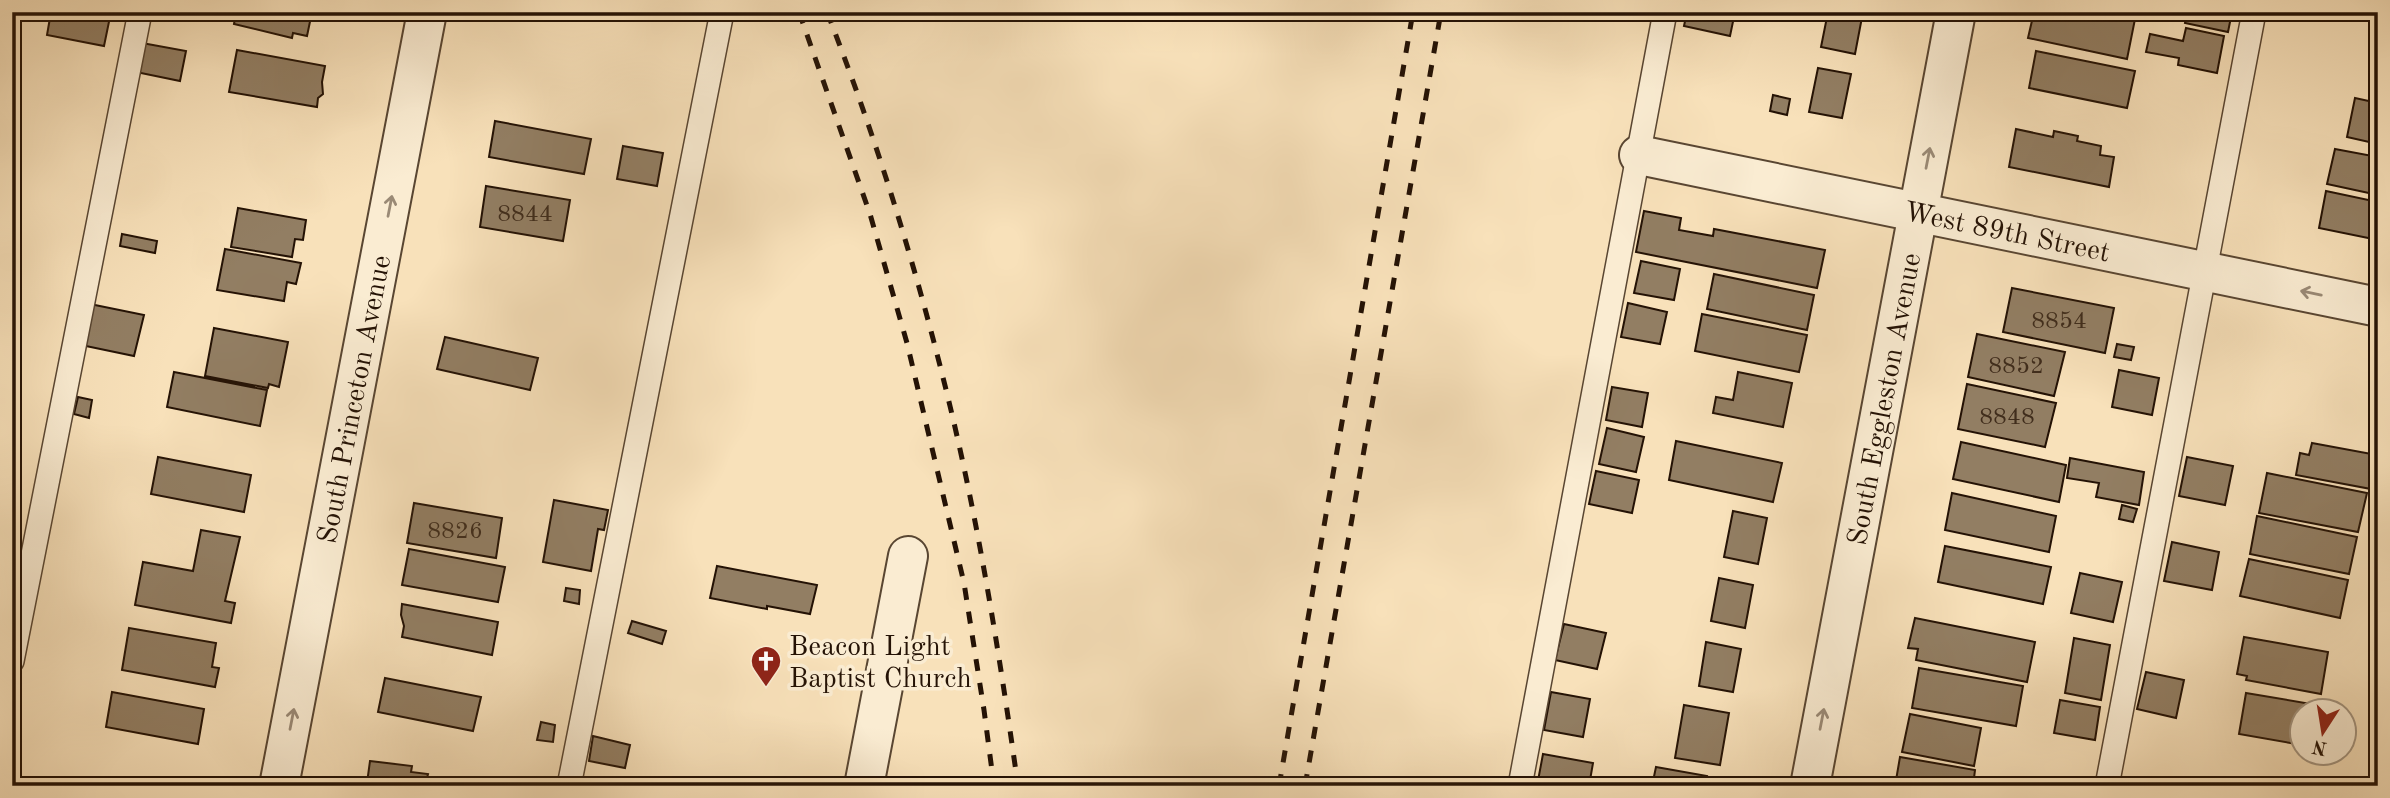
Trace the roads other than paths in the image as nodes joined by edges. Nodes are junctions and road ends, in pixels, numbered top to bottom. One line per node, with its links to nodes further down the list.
1 (140, 12): 12 (lane)
2 (427, 12): 13 (street, South Princeton Avenue, one-way to 2)
3 (722, 12): 14 (lane)
4 (1665, 12): 7 (lane)
5 (1955, 12): 8 (street, South Eggleston Avenue, one-way to 5)
6 (2254, 12): 9 (lane)
7 (1639, 155): 8 (street, West 89th Street); 16 (lane)
8 (1918, 213): 9 (street, West 89th Street); 17 (street, South Eggleston Avenue, one-way to 8)
9 (2206, 272): 10 (street, West 89th Street, one-way to 9); 18 (lane)
10 (2378, 307)
11 (908, 556): 15 (street)
12 (12, 661)
13 (279, 786)
14 (569, 786)
15 (864, 786)
16 (1520, 786)
17 (1810, 786)
18 (2107, 786)

